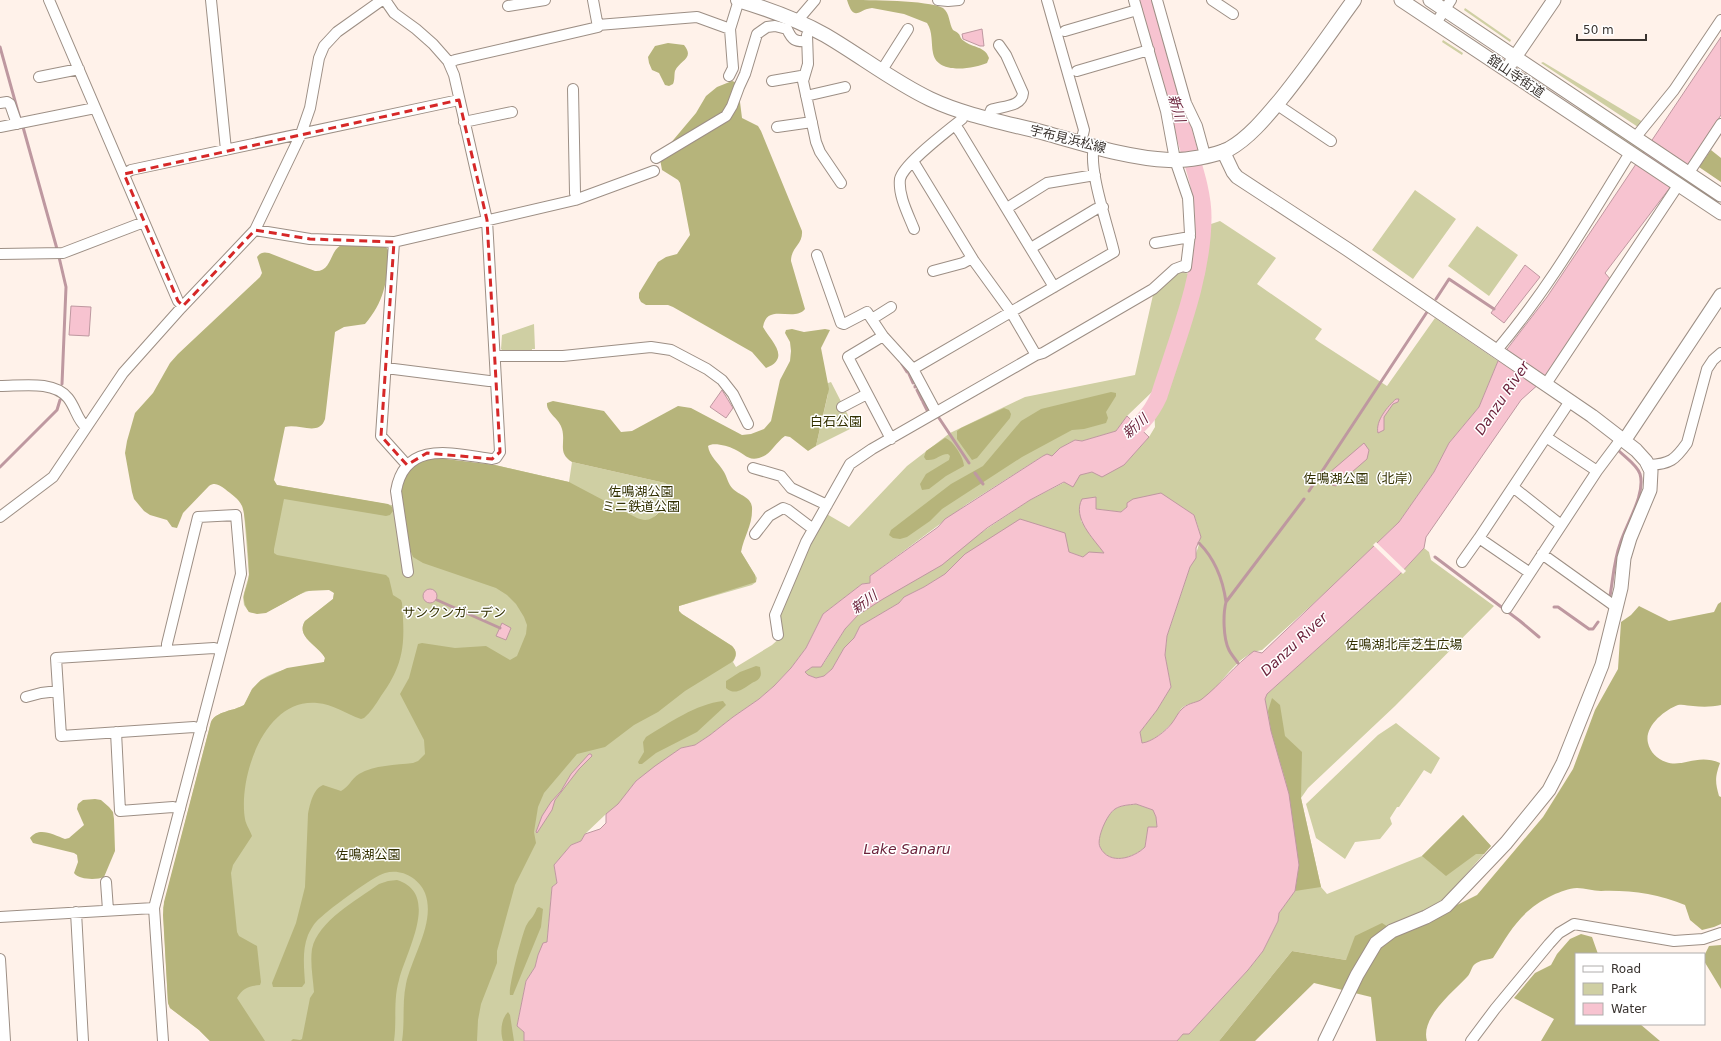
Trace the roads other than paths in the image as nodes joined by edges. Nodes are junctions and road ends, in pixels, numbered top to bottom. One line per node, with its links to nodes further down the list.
1 (49, 0): 35 (street)
2 (211, 0): 65 (street)
3 (382, 0): 60 (street)
4 (385, 0): 34 (street)
5 (545, 0): 20 (street)
6 (594, 0): 25 (street)
7 (739, 0): 23 (main road, 宇布見浜松線); 27 (street)
8 (815, 0): 23 (street)
9 (938, 0): 10 (street)
10 (959, 0)
11 (1047, 0): 63 (street)
12 (1157, 0): 68 (street)
13 (1212, 0): 21 (street)
14 (1354, 0): 48 (main road, 宇布見浜松線)
15 (1401, 0): 24 (street, 舘山寺街道)
16 (1430, 0): 19 (street, 舘山寺街道)
17 (1554, 0): 33 (street)
18 (1136, 5): 29 (street); 32 (street)
19 (1448, 5): 24 (street); 33 (street, 舘山寺街道)
20 (508, 6)
21 (1233, 14)
22 (1721, 20): 61 (street)
23 (796, 21): 26 (main road, 宇布見浜松線)
24 (1436, 23): 37 (street, 舘山寺街道)
25 (598, 25): 27 (street); 34 (street)
26 (810, 28): 30 (street); 36 (main road, 宇布見浜松線)
27 (730, 29): 39 (street)
28 (908, 30): 36 (street)
29 (1065, 31)
30 (807, 42): 41 (street); 69 (street)
31 (999, 45): 52 (street)
32 (1149, 50): 38 (street); 70 (street)
33 (1516, 57): 37 (street); 61 (street, 舘山寺街道)
34 (449, 63): 46 (street)
35 (79, 70): 40 (street); 49 (street)
36 (882, 70): 50 (main road, 宇布見浜松線)
37 (1507, 70): 67 (street, 舘山寺街道)
38 (1077, 71)
39 (729, 76)
40 (39, 77)
41 (804, 78): 42 (street); 45 (street)
42 (772, 81)
43 (845, 87): 45 (street)
44 (572, 89): 79 (street)
45 (806, 96): 54 (street)
46 (460, 100): 53 (street); 60 (street)
47 (0, 103): 55 (street)
48 (1276, 104): 62 (street); 66 (main road, 宇布見浜松線)
49 (95, 108): 55 (street); 73 (street)
50 (964, 111): 52 (main road, 宇布見浜松線); 57 (street)
51 (512, 112): 53 (street)
52 (988, 118): 63 (main road, 宇布見浜松線)
53 (464, 122): 83 (street)
54 (812, 122): 59 (street); 76 (street)
55 (17, 124): 58 (street)
56 (1721, 124): 74 (street)
57 (955, 125): 71 (street); 81 (street)
58 (0, 127)
59 (777, 127)
60 (301, 134): 65 (street); 86 (street)
61 (1636, 139): 74 (street, 舘山寺街道)
62 (1331, 141)
63 (1081, 142): 64 (main road, 宇布見浜松線)
64 (1094, 146): 70 (main road, 宇布見浜松線); 75 (street)
65 (226, 150): 73 (street)
66 (1223, 151): 68 (main road, 宇布見浜松線); 102 (street)
67 (1630, 153): 77 (street, 舘山寺街道); 102 (street)
68 (1203, 156): 70 (main road, 宇布見浜松線)
69 (656, 158)
70 (1178, 160): 87 (street)
71 (913, 161): 85 (street); 93 (street)
72 (654, 171): 79 (street)
73 (124, 174): 84 (street)
74 (1688, 174): 78 (street)
75 (1095, 175): 80 (street); 81 (street)
76 (841, 183)
77 (1679, 184): 82 (street); 109 (street)
78 (1721, 195)
79 (577, 199): 83 (street)
80 (1103, 207): 90 (street); 95 (street)
81 (1007, 208): 90 (street)
82 (1721, 213)
83 (487, 220): 88 (street); 105 (street)
84 (144, 222): 91 (street); 97 (street)
85 (914, 229)
86 (255, 230): 88 (street); 97 (street)
87 (1190, 237): 89 (street); 104 (street)
88 (394, 242): 106 (street)
89 (1155, 243)
90 (1031, 248): 95 (street)
91 (0, 254)
92 (817, 256): 100 (street)
93 (972, 258): 94 (street); 99 (street)
94 (933, 271)
95 (1054, 287): 99 (street)
96 (1721, 295): 119 (street)
97 (183, 306): 116 (street)
98 (891, 307): 100 (street)
99 (1011, 312): 104 (street); 107 (street)
100 (872, 319): 101 (street)
101 (883, 336): 107 (street); 111 (street)
102 (1498, 352): 109 (street)
103 (1721, 353): 121 (street)
104 (1036, 355): 114 (street)
105 (495, 356): 108 (street); 115 (street)
106 (386, 368): 108 (street); 120 (street)
107 (913, 369): 114 (street)
108 (496, 380): 120 (street)
109 (1545, 383): 112 (street)
110 (0, 386): 116 (street)
111 (867, 394): 113 (street); 118 (street)
112 (1570, 401): 117 (street); 119 (street)
113 (842, 407)
114 (936, 412): 118 (street)
115 (742, 419)
116 (86, 427): 126 (street)
117 (1546, 437): 123 (street); 124 (street)
118 (890, 438): 125 (street)
119 (1618, 444): 121 (street); 123 (street)
120 (407, 465): 133 (street)
121 (1649, 465): 135 (street)
122 (753, 468): 125 (street)
123 (1597, 471): 127 (street)
124 (1513, 487): 127 (street); 130 (street)
125 (826, 505): 128 (street)
126 (0, 516)
127 (1561, 525): 131 (street)
128 (813, 529): 129 (street); 137 (street)
129 (755, 534)
130 (1480, 538): 132 (street); 134 (street)
131 (1542, 554): 134 (street); 135 (street)
132 (1462, 562)
133 (408, 572)
134 (1530, 573): 136 (street)
135 (1610, 603): 155 (street)
136 (1507, 608)
137 (778, 635)
138 (221, 650): 139 (street); 139 (street); 142 (street)
139 (167, 651): 140 (street)
140 (58, 691): 141 (street); 143 (street)
141 (26, 697)
142 (201, 729): 143 (street); 144 (street)
143 (116, 732): 144 (street)
144 (180, 809): 146 (street)
145 (106, 882): 147 (street)
146 (154, 908): 147 (street); 154 (street)
147 (108, 910): 148 (street)
148 (76, 912): 149 (street); 153 (street)
149 (0, 917)
150 (1721, 933): 156 (street)
151 (0, 959): 152 (street)
152 (5, 1041)
153 (83, 1041)
154 (162, 1041)
155 (1325, 1041)
156 (1471, 1041)

